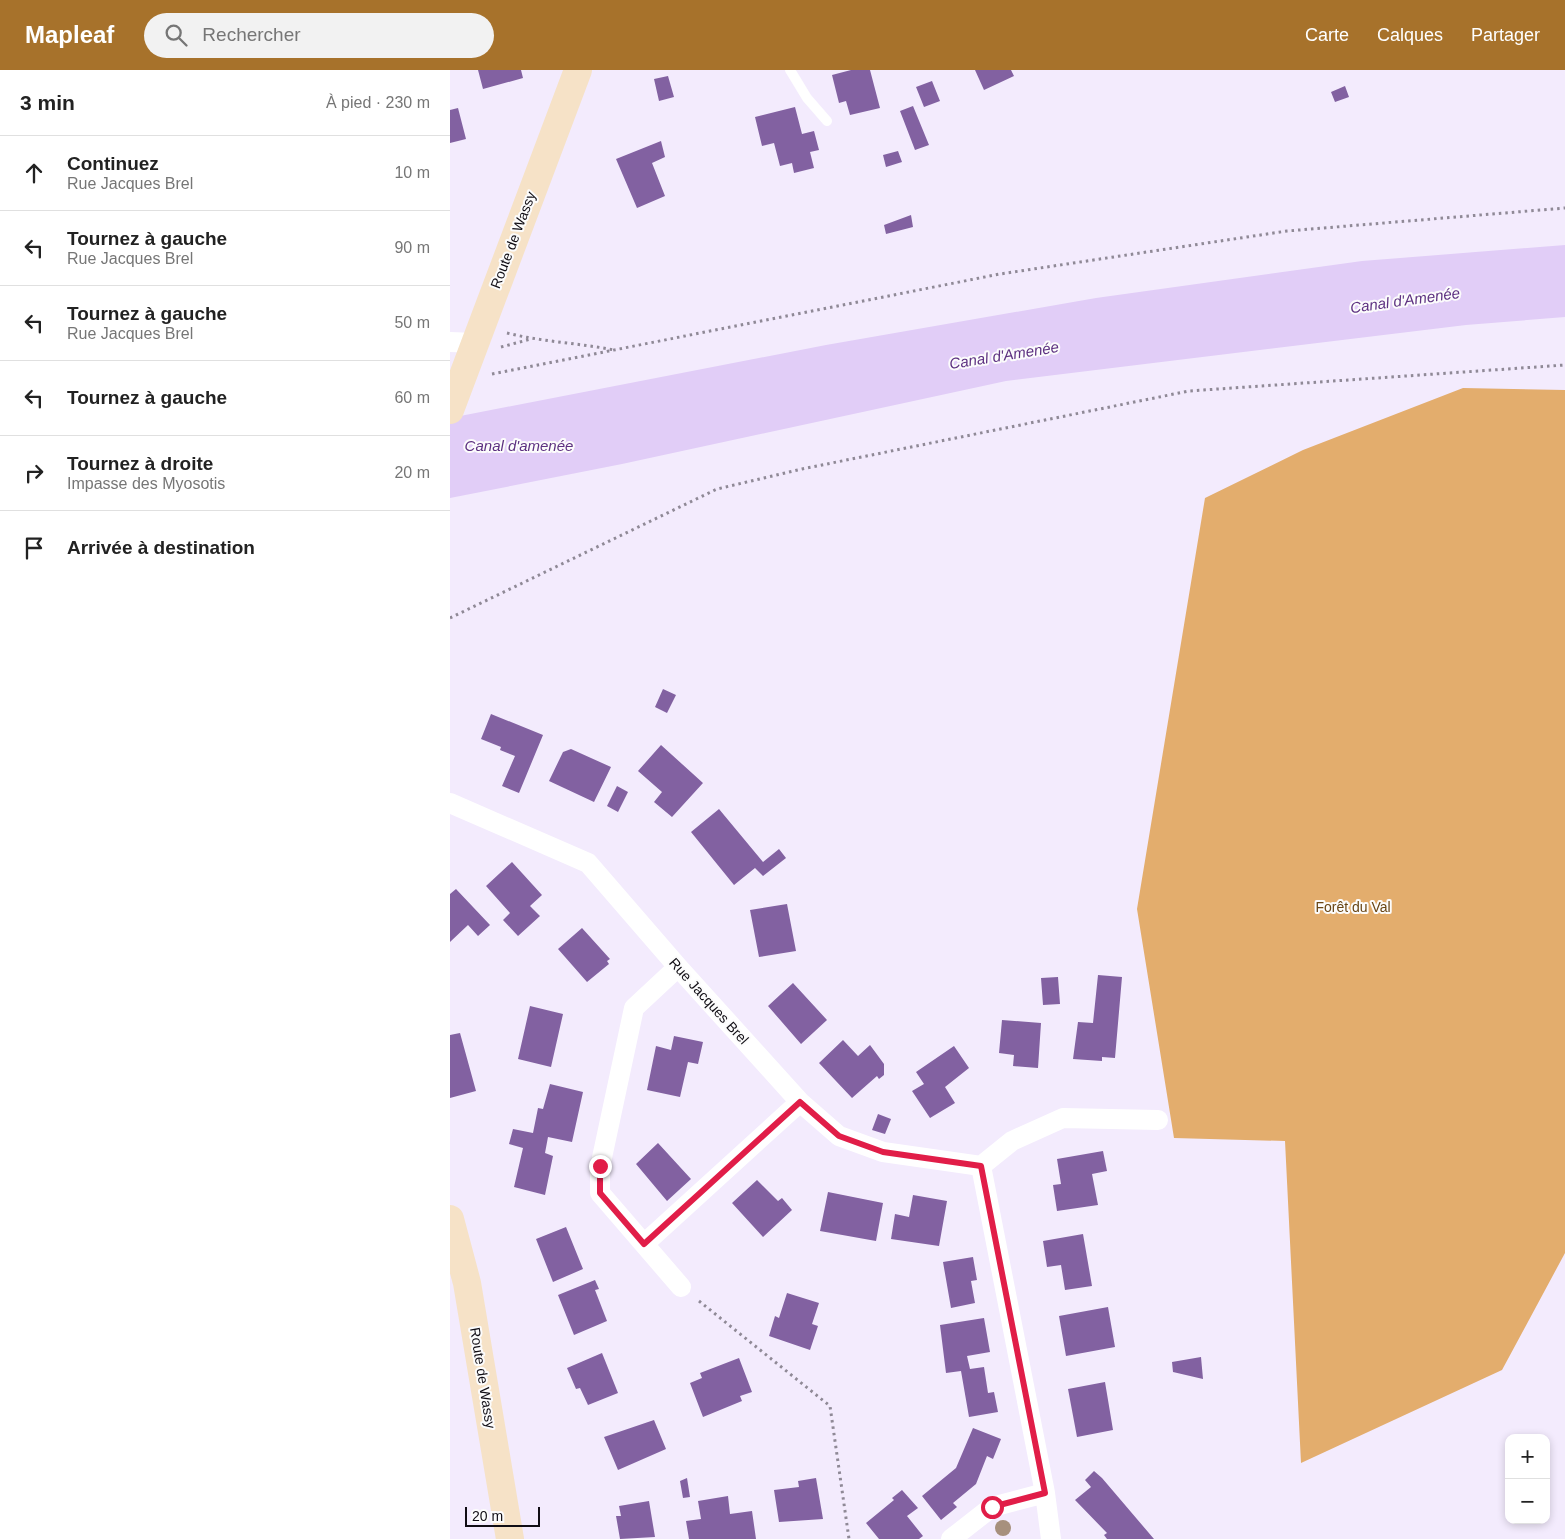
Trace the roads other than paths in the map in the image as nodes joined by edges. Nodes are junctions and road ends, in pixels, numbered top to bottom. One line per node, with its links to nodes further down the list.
1 (578, 70): 4 (street, Route de Wassy)
2 (790, 70): 3 (lane)
3 (827, 121)
4 (470, 357): 5 (street, Route de Wassy)
5 (450, 410)
6 (450, 803): 7 (street, Rue Jacques Brel)
7 (678, 967): 8 (street, Rue Jacques Brel); 12 (street)
8 (800, 1102): 10 (street, Rue Jacques Brel); 12 (street)
9 (1158, 1120): 10 (street)
10 (981, 1166): 14 (street)
11 (450, 1219): 15 (street, Route de Wassy)
12 (644, 1244): 13 (street)
13 (681, 1287)
14 (1045, 1493): 16 (street); 17 (street)
15 (510, 1539)
16 (951, 1539)
17 (1051, 1539)

